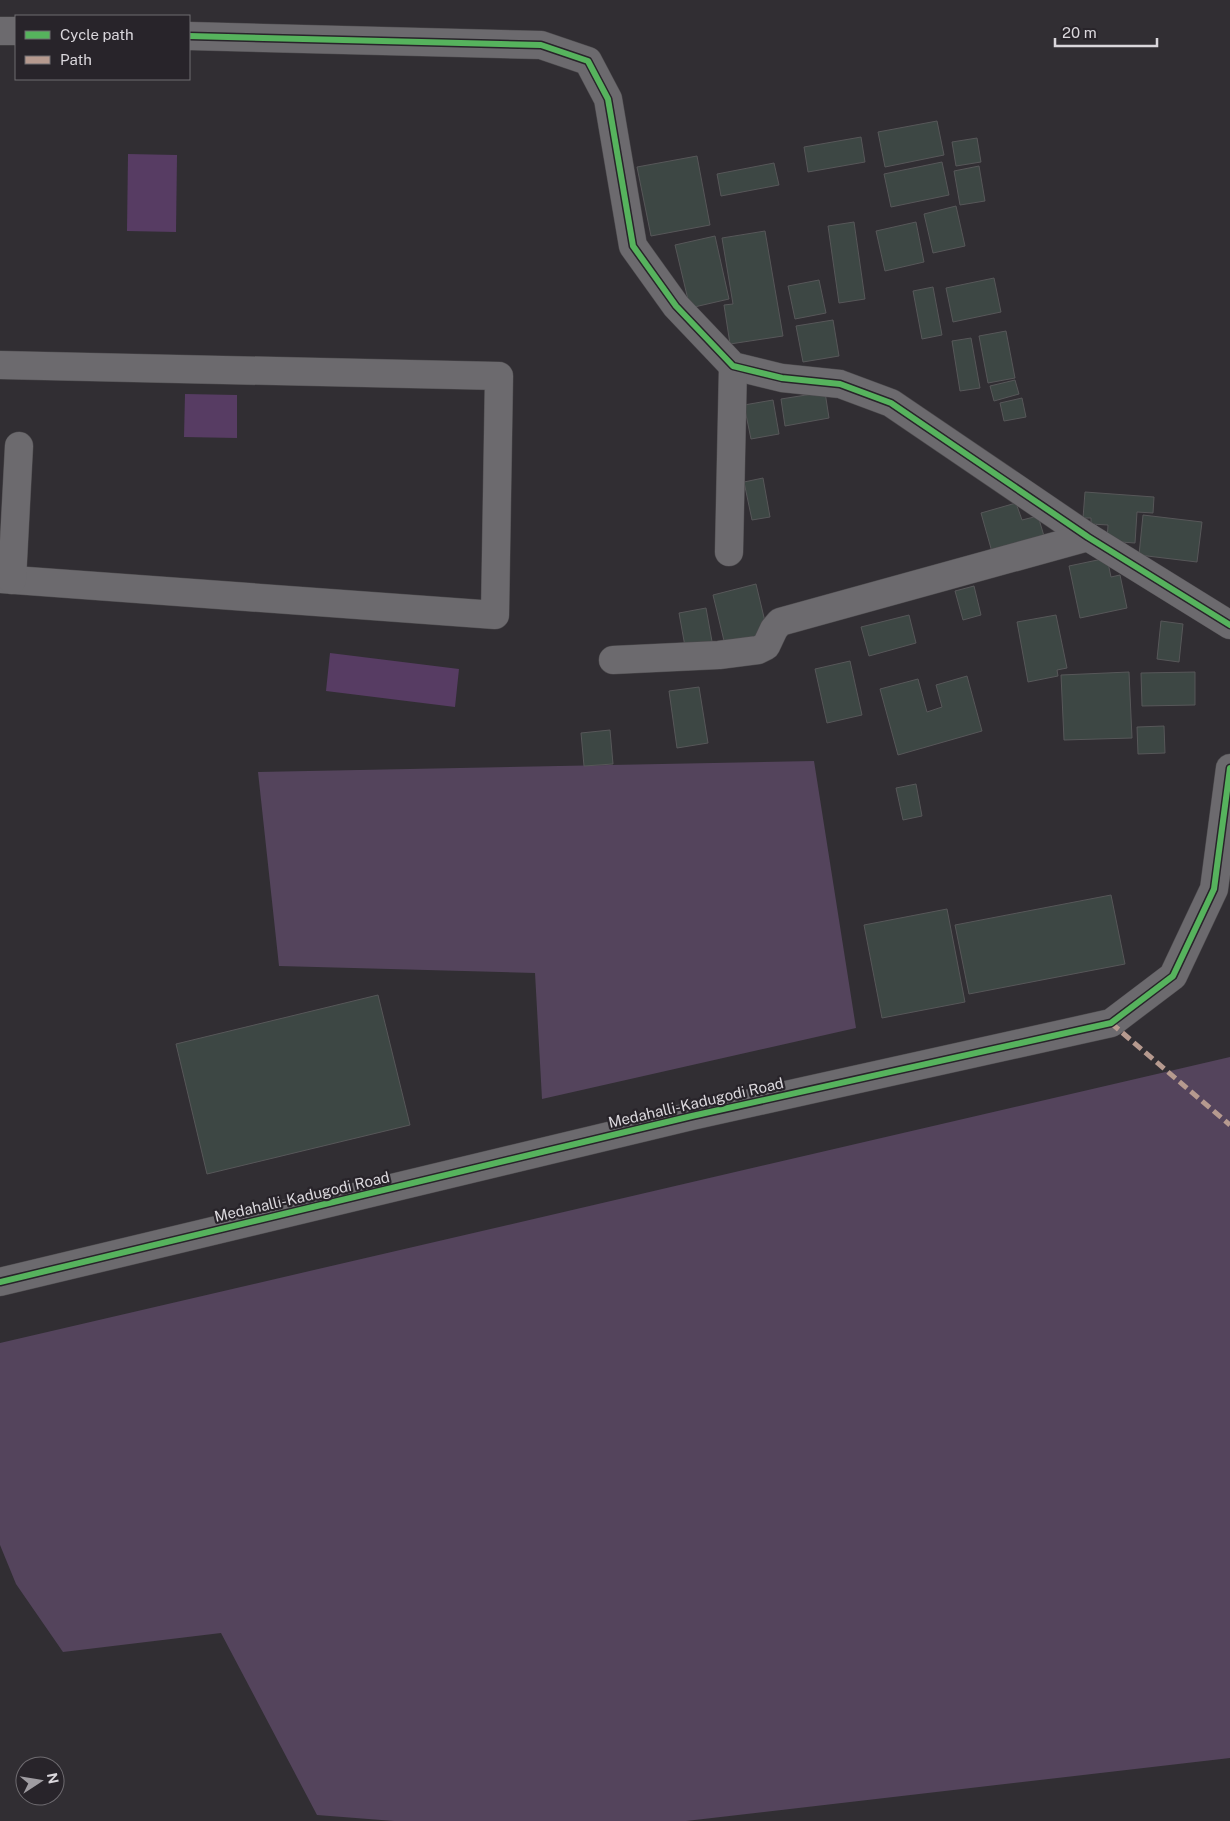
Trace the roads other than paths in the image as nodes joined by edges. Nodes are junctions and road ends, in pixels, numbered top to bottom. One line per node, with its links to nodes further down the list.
1 (0, 31): 2 (street)
2 (15, 31)
3 (190, 36): 5 (street)
4 (0, 365): 9 (street)
5 (733, 366): 7 (street); 8 (street)
6 (18, 446): 9 (street)
7 (1088, 537): 10 (street); 11 (street)
8 (729, 552)
9 (6, 580)
10 (1230, 625)
11 (614, 660)
12 (1230, 768): 13 (street, Medahalli-Kadugodi Road)
13 (1224, 863): 14 (street, Medahalli-Kadugodi Road)
14 (0, 1282)

